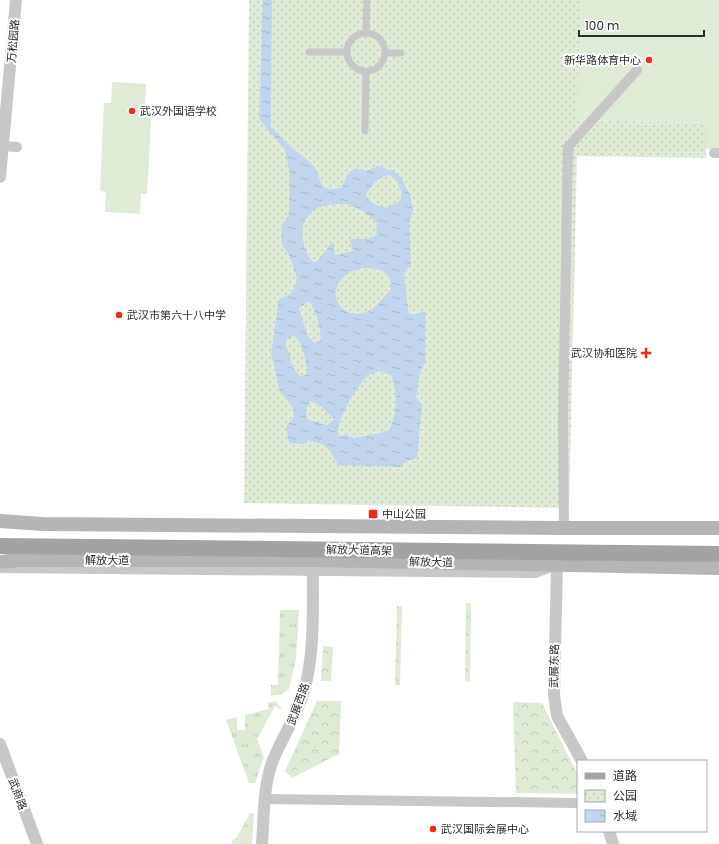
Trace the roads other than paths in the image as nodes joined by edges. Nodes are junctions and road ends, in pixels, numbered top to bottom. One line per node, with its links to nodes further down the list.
1 (16, 0): 11 (street, 万松园路)
2 (367, 0): 3 (street)
3 (366, 33): 5 (street); 6 (street)
4 (309, 52): 5 (street)
5 (347, 52): 9 (street)
6 (386, 53): 7 (street); 9 (street)
7 (401, 53)
8 (637, 70): 15 (street)
9 (366, 72): 10 (street)
10 (365, 131)
11 (3, 146): 12 (street); 13 (street, 万松园路)
12 (17, 147)
13 (0, 177)
14 (0, 521): 15 (main road)
15 (564, 528): 16 (main road)
16 (719, 528)
17 (2, 542): 18 (main road, 解放大道高架); 19 (main road, 解放大道高架)
18 (719, 545)
19 (719, 554)
20 (0, 562): 22 (main road, 解放大道)
21 (557, 564): 22 (main road, 解放大道); 24 (main road, 解放大道); 26 (street, 武展东路)
22 (313, 565): 23 (street); 27 (street, 武展西路)
23 (0, 568)
24 (719, 568)
25 (0, 744): 30 (street, 武商路)
26 (581, 760)
27 (265, 799): 28 (street); 31 (street, 武展西路)
28 (577, 803)
29 (609, 832): 32 (street)
30 (37, 844)
31 (262, 844)
32 (613, 844)

